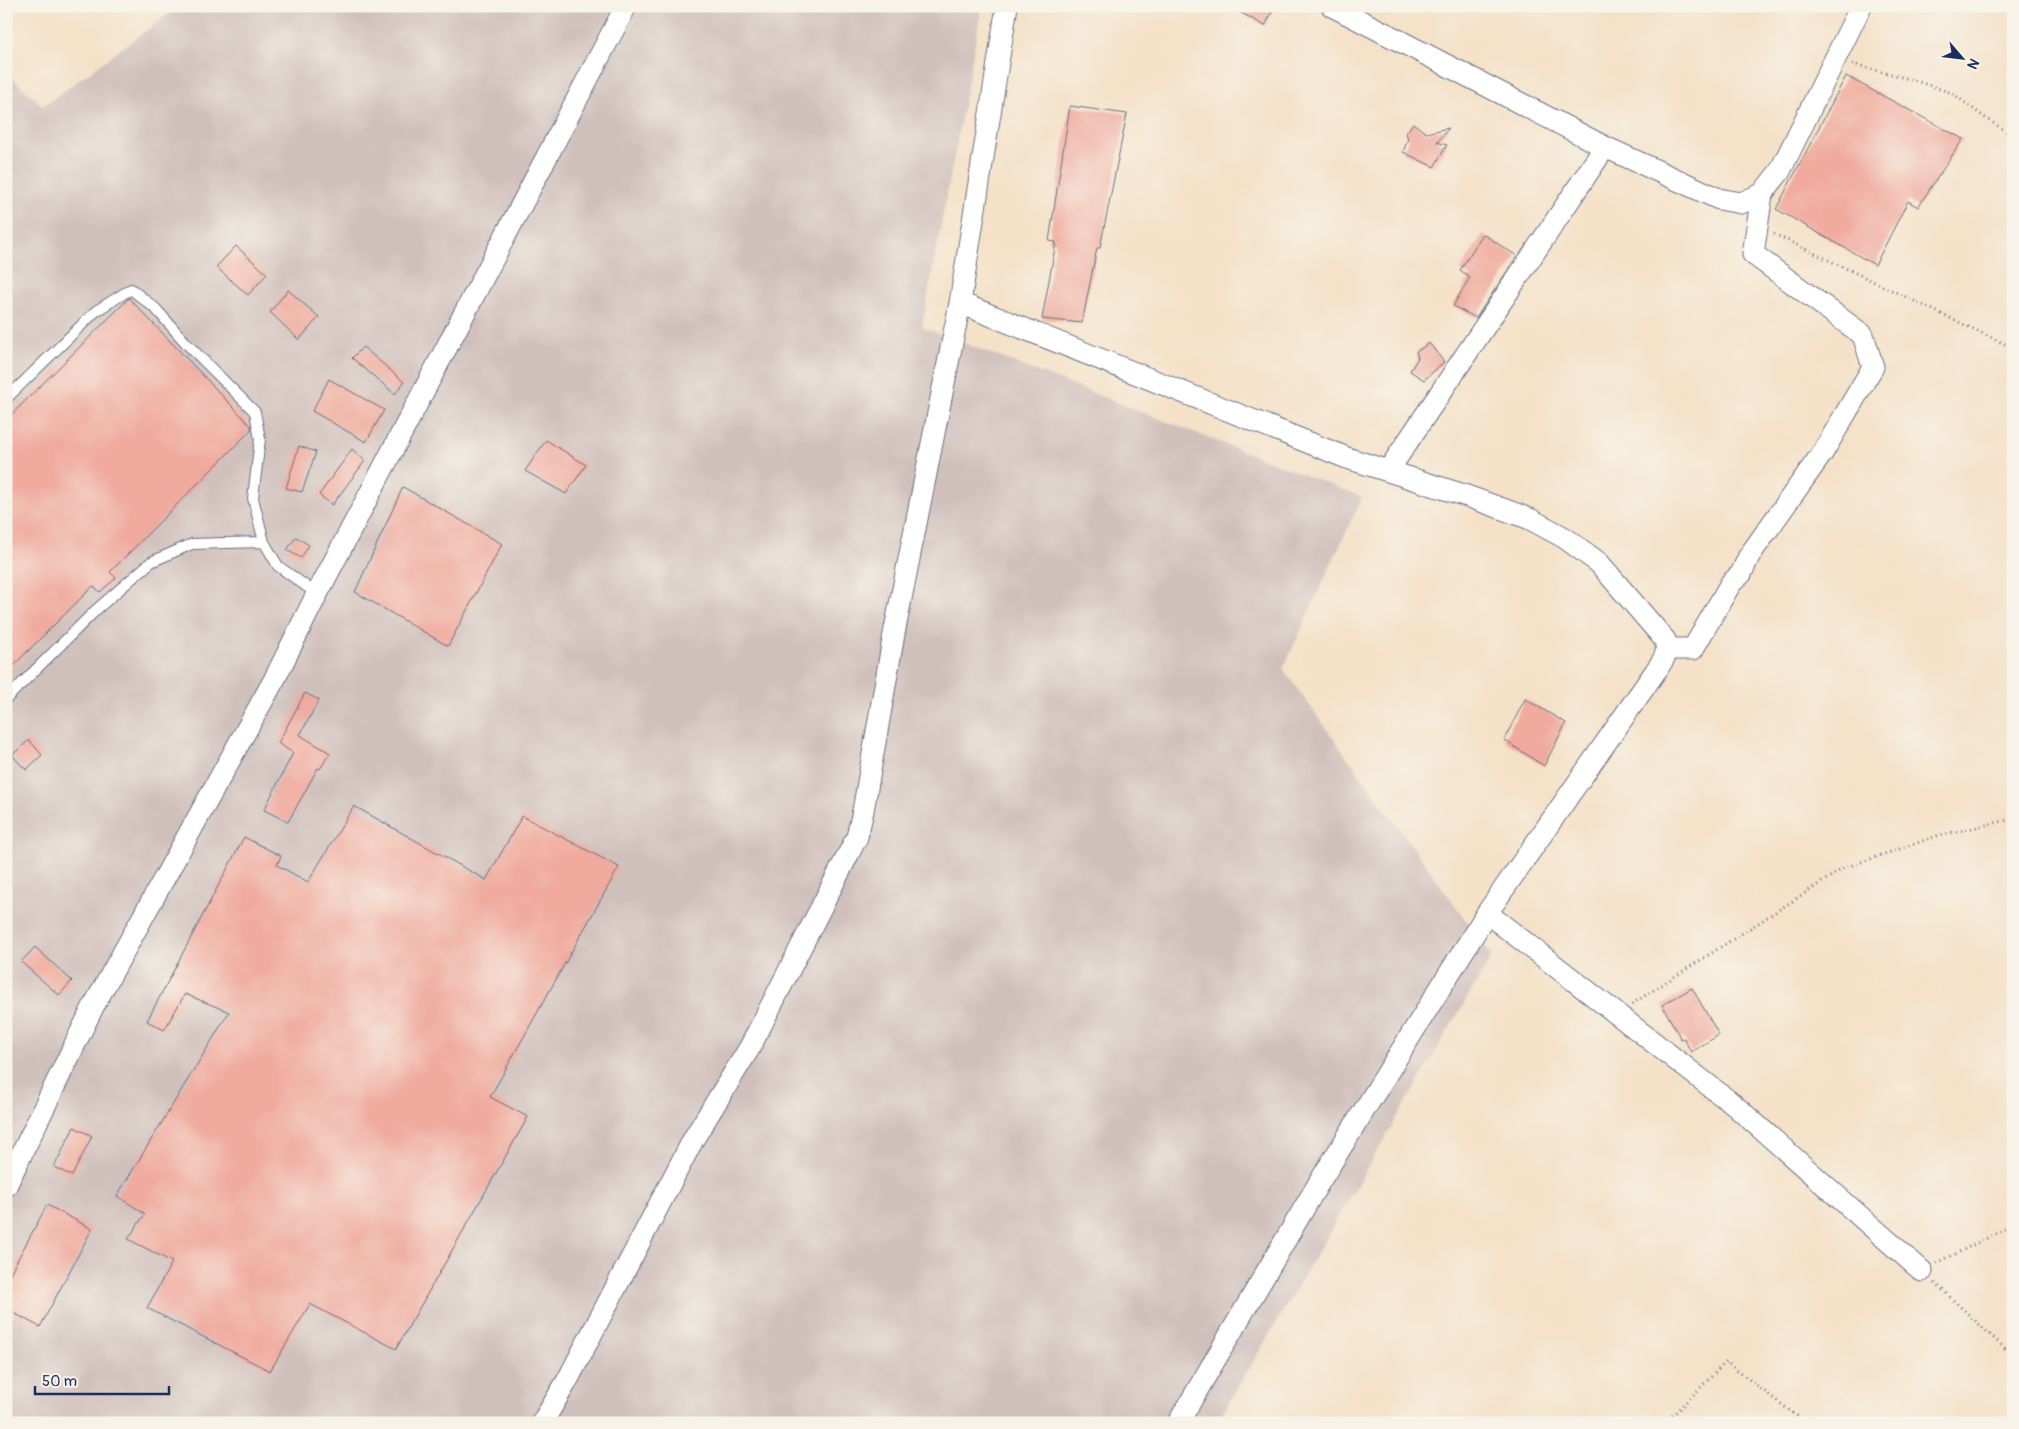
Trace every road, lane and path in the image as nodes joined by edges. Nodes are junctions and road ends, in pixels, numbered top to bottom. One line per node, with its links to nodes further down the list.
1 (626, 6): 15 (street)
2 (1007, 6): 10 (street)
3 (1332, 6): 7 (street)
4 (1860, 6): 5 (street)
5 (1834, 60): 6 (path); 8 (street)
6 (2013, 131)
7 (1605, 147): 8 (street); 13 (street)
8 (1762, 194): 9 (street)
9 (1757, 226): 11 (path); 16 (street)
10 (960, 302): 13 (street); 25 (street)
11 (2013, 348)
12 (6, 399): 14 (lane)
13 (1388, 471): 16 (street)
14 (264, 542): 15 (lane); 17 (lane)
15 (317, 594): 21 (street)
16 (1667, 649): 19 (street)
17 (6, 699)
18 (2013, 819): 20 (path)
19 (1487, 913): 20 (street); 26 (street)
20 (1616, 1013): 23 (street)
21 (6, 1186)
22 (2013, 1225): 23 (path)
23 (1922, 1271): 24 (path)
24 (2013, 1356)
25 (542, 1423)
26 (1178, 1423)
27 (1665, 1423): 28 (path)
28 (1806, 1423)

